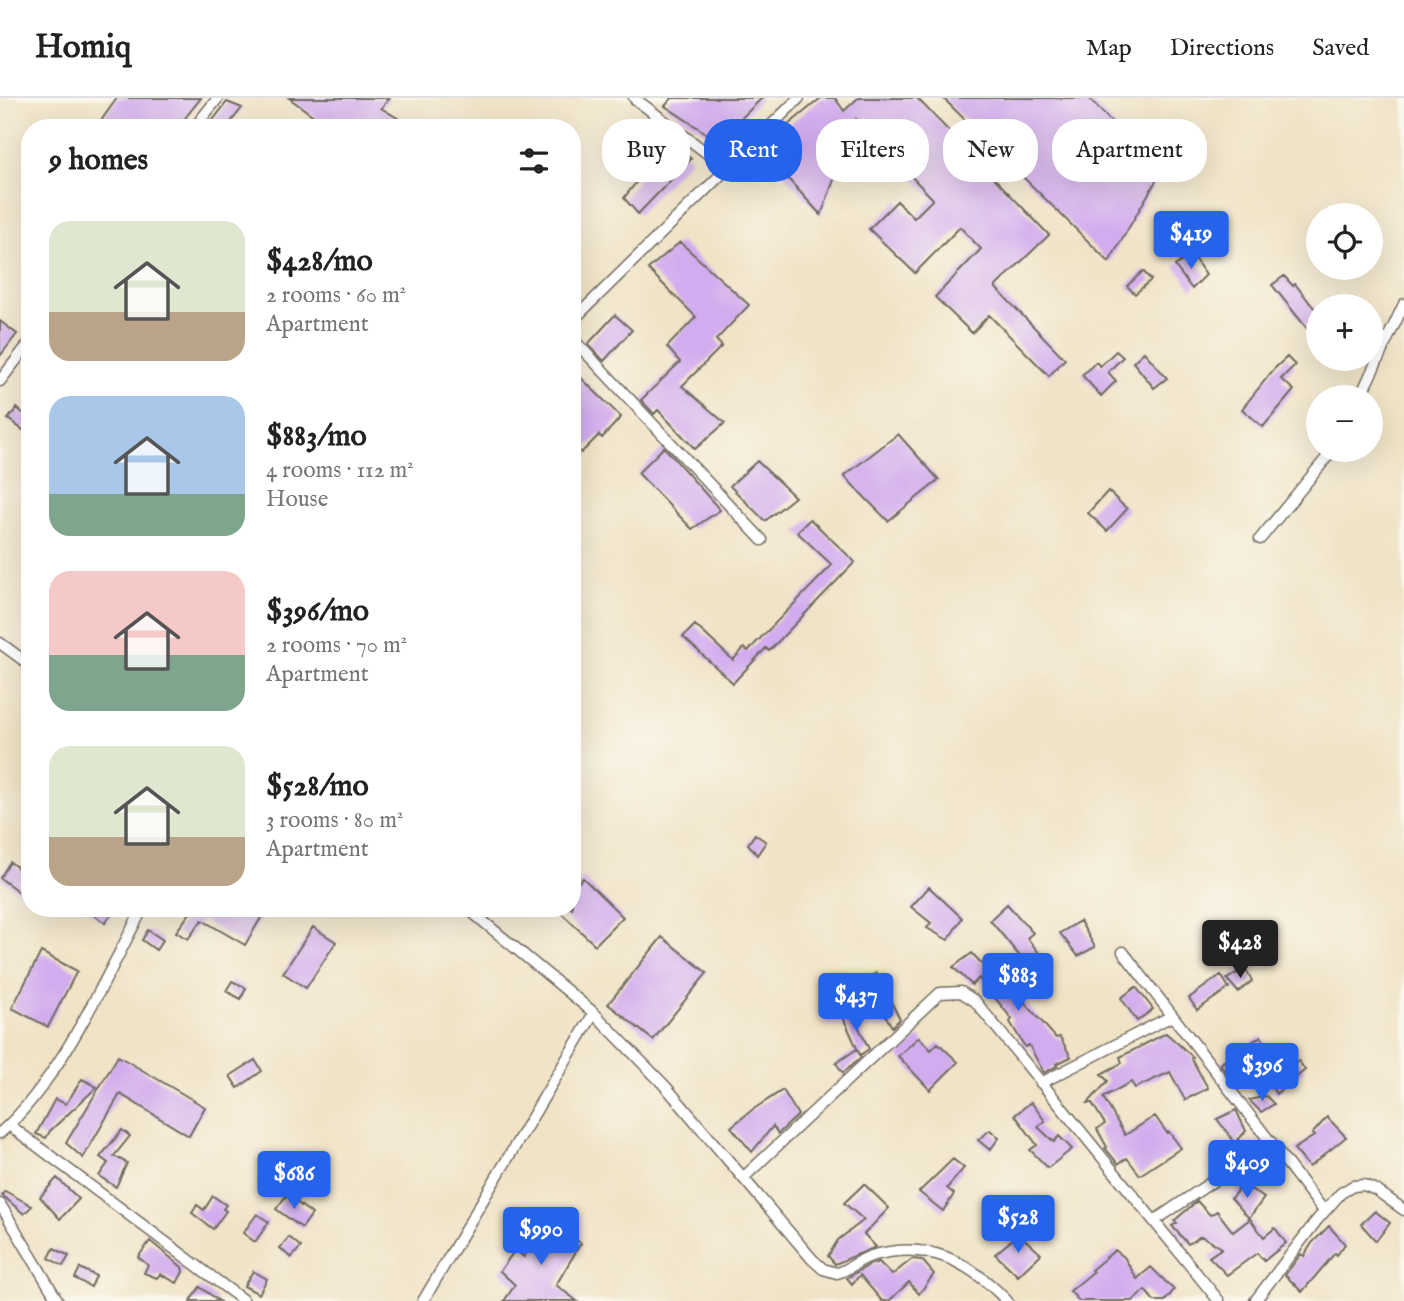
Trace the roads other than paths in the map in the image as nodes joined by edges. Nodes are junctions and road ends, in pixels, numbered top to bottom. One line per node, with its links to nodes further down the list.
1 (218, 98): 4 (street)
2 (634, 98): 6 (street)
3 (799, 98): 5 (street)
4 (201, 119)
5 (778, 119)
6 (704, 151)
7 (715, 182): 9 (street)
8 (1404, 304): 13 (street)
9 (581, 312)
10 (581, 348): 16 (street)
11 (21, 354): 12 (street)
12 (0, 382)
13 (1366, 385)
14 (1323, 462): 15 (street)
15 (1260, 539)
16 (762, 540)
17 (0, 643): 18 (street)
18 (21, 658)
19 (138, 917): 25 (street)
20 (478, 917): 22 (street)
21 (1123, 952): 23 (street)
22 (594, 1013): 27 (street); 34 (street)
23 (1172, 1016): 24 (street); 26 (street)
24 (1041, 1083): 27 (street); 31 (street)
25 (4, 1129): 33 (street)
26 (1271, 1142): 30 (street); 31 (street)
27 (743, 1178): 35 (street)
28 (0, 1204): 32 (street)
29 (1404, 1210): 30 (street)
30 (1324, 1211): 37 (street)
31 (1154, 1221): 36 (street)
32 (58, 1301)
33 (244, 1301)
34 (423, 1301)
35 (1007, 1301)
36 (1219, 1301)
37 (1255, 1301)

